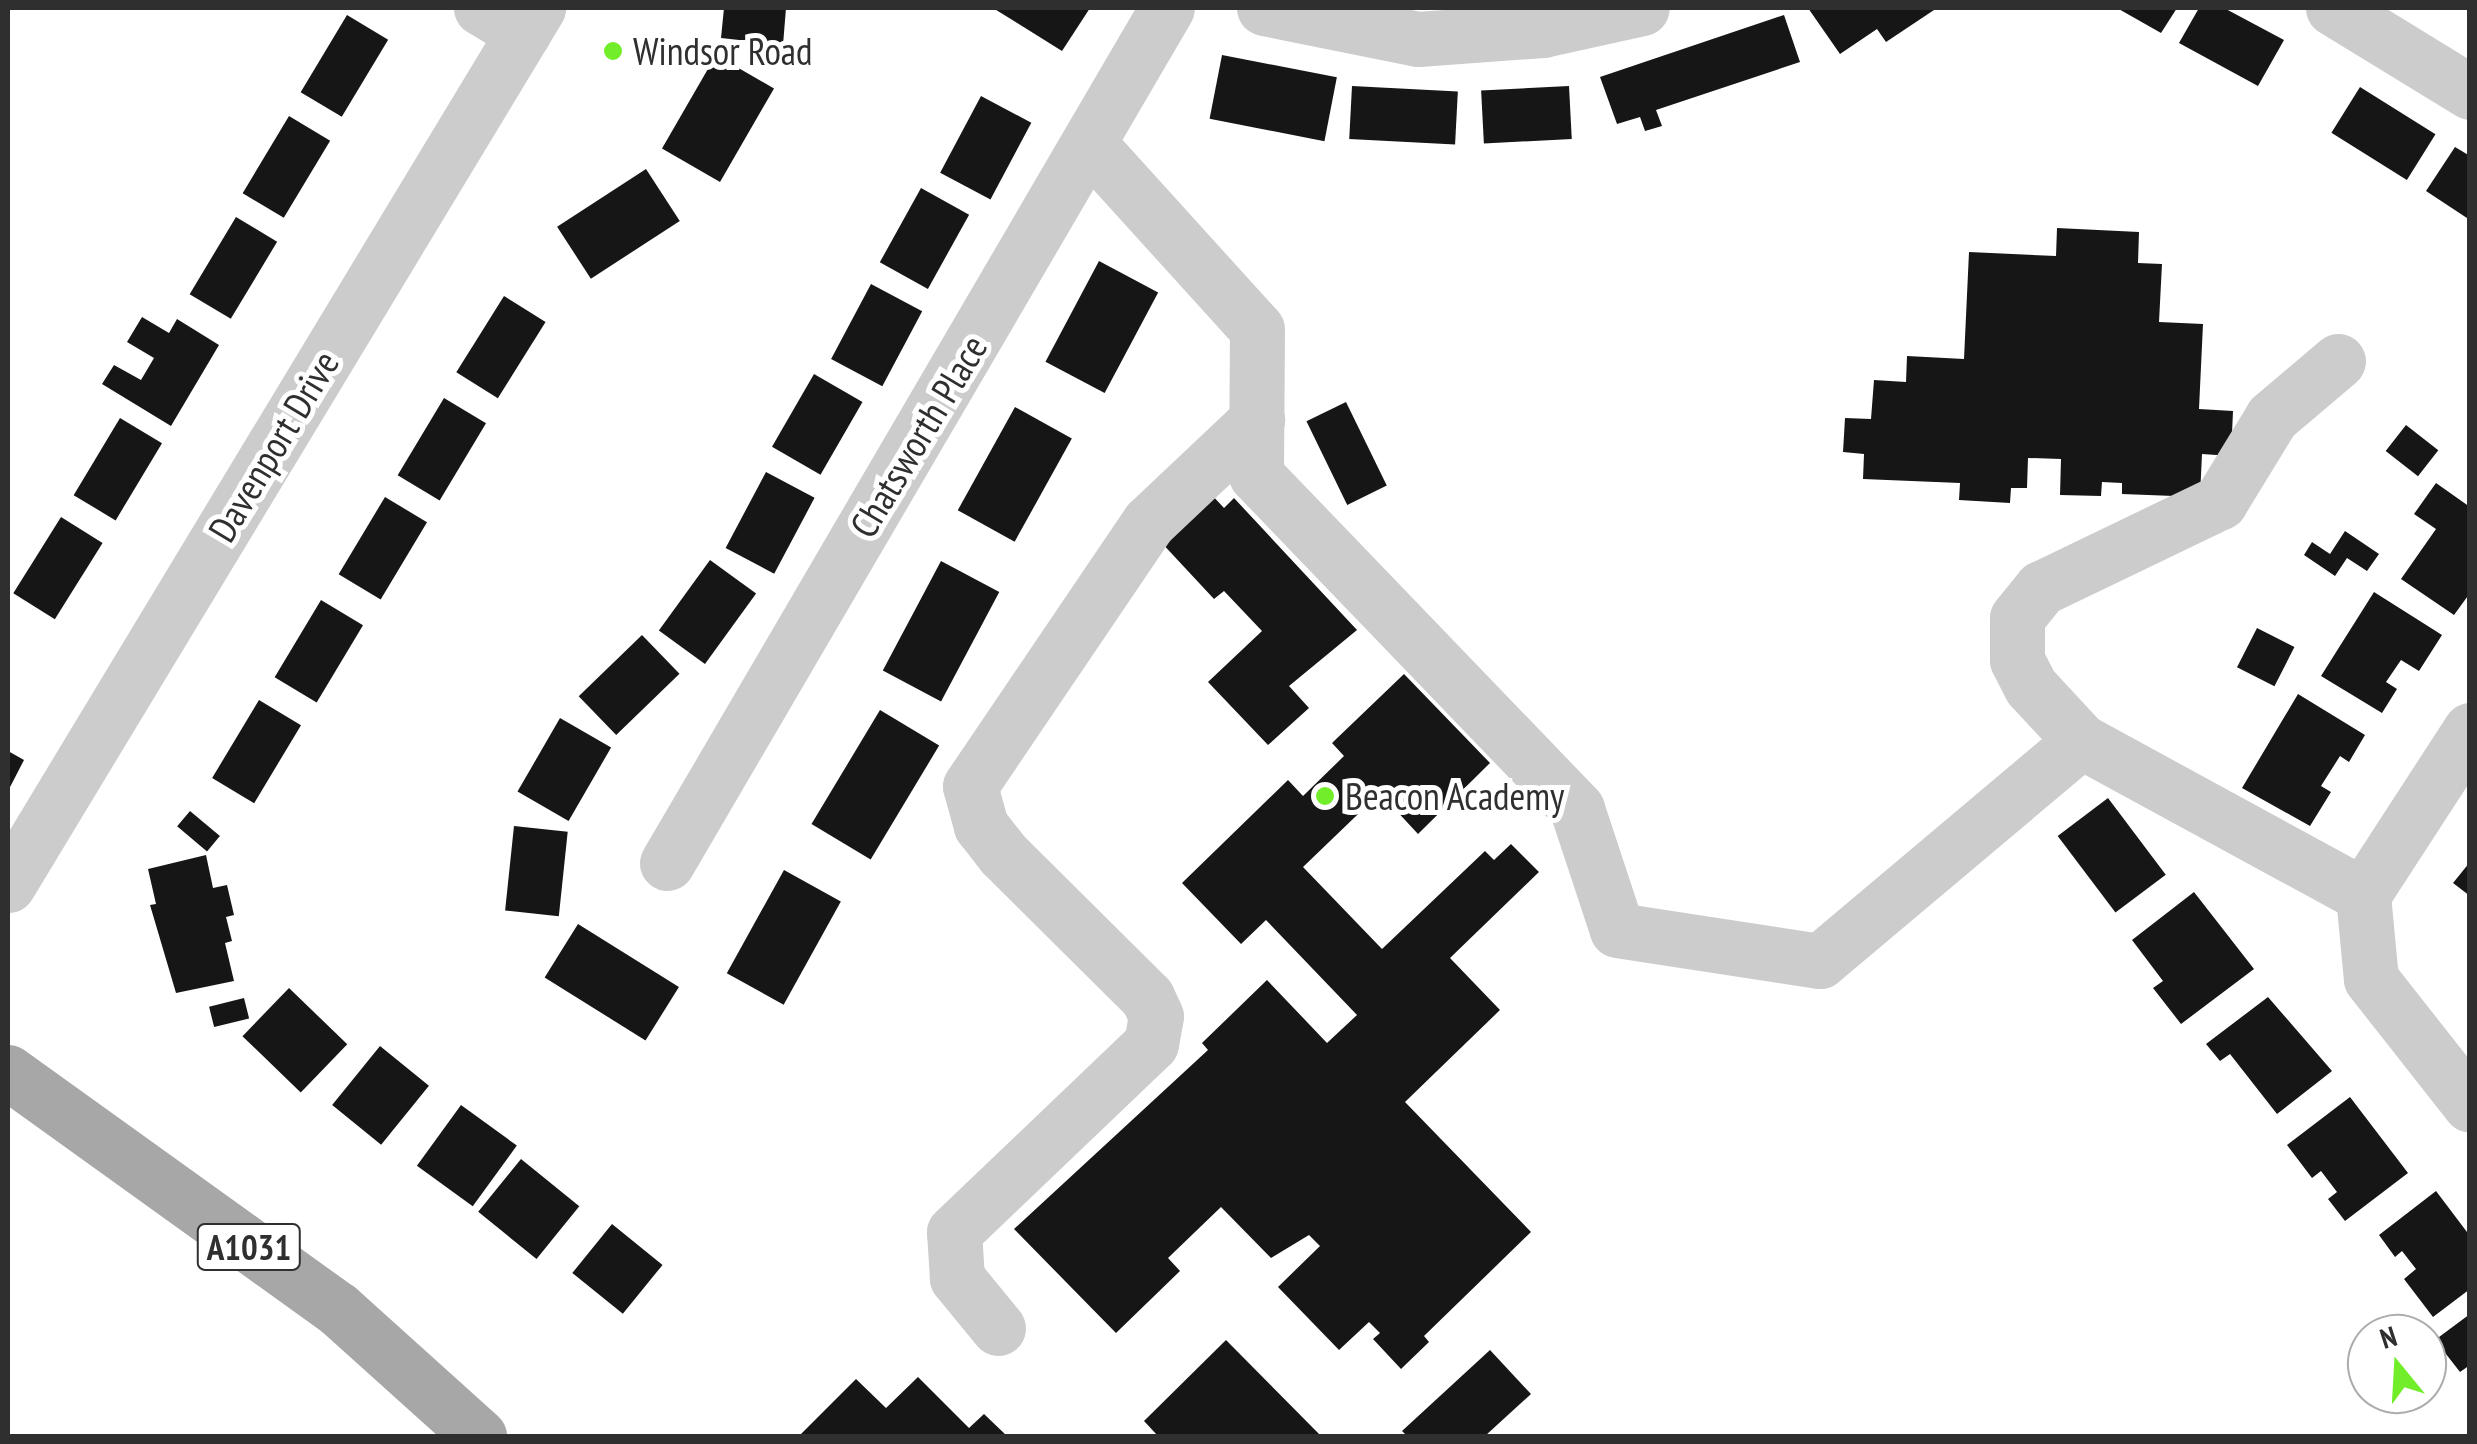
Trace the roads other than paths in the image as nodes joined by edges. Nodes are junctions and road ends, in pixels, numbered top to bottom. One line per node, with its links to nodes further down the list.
1 (1167, 8): 7 (street, Chatsworth Place)
2 (1264, 8): 3 (street)
3 (1642, 8)
4 (2361, 14): 6 (street)
5 (514, 16): 13 (street, Davenport Drive)
6 (2470, 92)
7 (1090, 145): 9 (street); 12 (street, Chatsworth Place)
8 (2338, 361): 11 (street)
9 (1256, 420): 11 (street); 17 (street)
10 (2470, 730): 14 (street)
11 (2081, 741): 14 (street)
12 (667, 863)
13 (8, 884)
14 (2363, 895): 16 (street)
15 (8, 1072): 18 (main road, A1031)
16 (2470, 1105)
17 (998, 1328)
18 (479, 1436)

